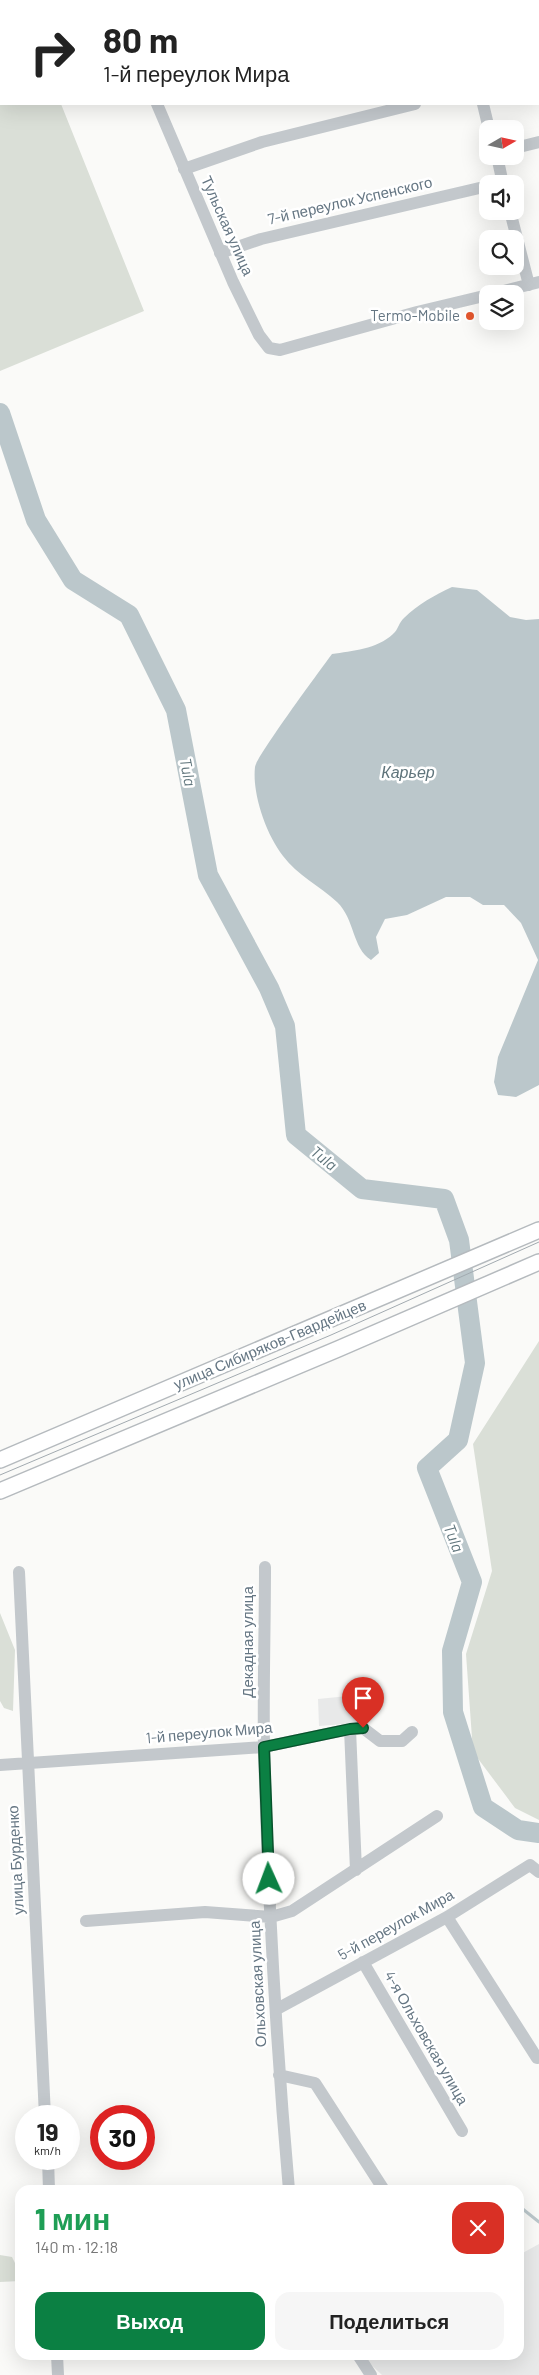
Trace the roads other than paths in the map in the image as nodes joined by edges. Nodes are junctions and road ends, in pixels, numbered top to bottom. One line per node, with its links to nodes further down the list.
1 (157, 105): 7 (street, Тульская улица)
2 (411, 105): 7 (street)
3 (483, 105): 4 (street)
4 (487, 120)
5 (539, 142): 6 (street)
6 (524, 146)
7 (184, 169): 10 (street, Тульская улица)
8 (479, 188): 10 (street, 7-й переулок Успенского)
9 (513, 220): 11 (street)
10 (220, 253): 12 (street, Тульская улица)
11 (534, 284)
12 (479, 297)
13 (539, 1230): 15 (main road, улица Сибиряков-Гвардейцев)
14 (539, 1262): 16 (main road, улица Сибиряков-Гвардейцев)
15 (0, 1460)
16 (0, 1491)
17 (265, 1567): 21 (street, Декадная улица)
18 (19, 1572): 22 (street, улица Бурденко)
19 (350, 1729): 20 (street, 1-й переулок Мира); 21 (street, 1-й переулок Мира); 26 (street)
20 (412, 1732)
21 (264, 1747): 22 (street, 1-й переулок Мира); 27 (street, Ольховская улица)
22 (28, 1763): 23 (street, 1-й переулок Мира); 34 (street, улица Бурденко)
23 (0, 1765)
24 (437, 1816): 26 (street)
25 (534, 1869): 28 (street, 5-й переулок Мира)
26 (356, 1870): 27 (street)
27 (271, 1916): 29 (street); 31 (street, Ольховская улица)
28 (447, 1917): 30 (street, 5-й переулок Мира); 32 (street)
29 (86, 1921)
30 (363, 1962): 31 (street, 5-й переулок Мира); 35 (street, 4-я Ольховская улица)
31 (277, 2009): 33 (street, Ольховская улица)
32 (537, 2058)
33 (279, 2075): 38 (street, Ольховская улица); 39 (street)
34 (44, 2105)
35 (462, 2130)
36 (48, 2170): 37 (street)
37 (49, 2185)
38 (289, 2185)
39 (381, 2185)
40 (57, 2360): 42 (street)
41 (361, 2360): 43 (street)
42 (58, 2375)
43 (371, 2375)

